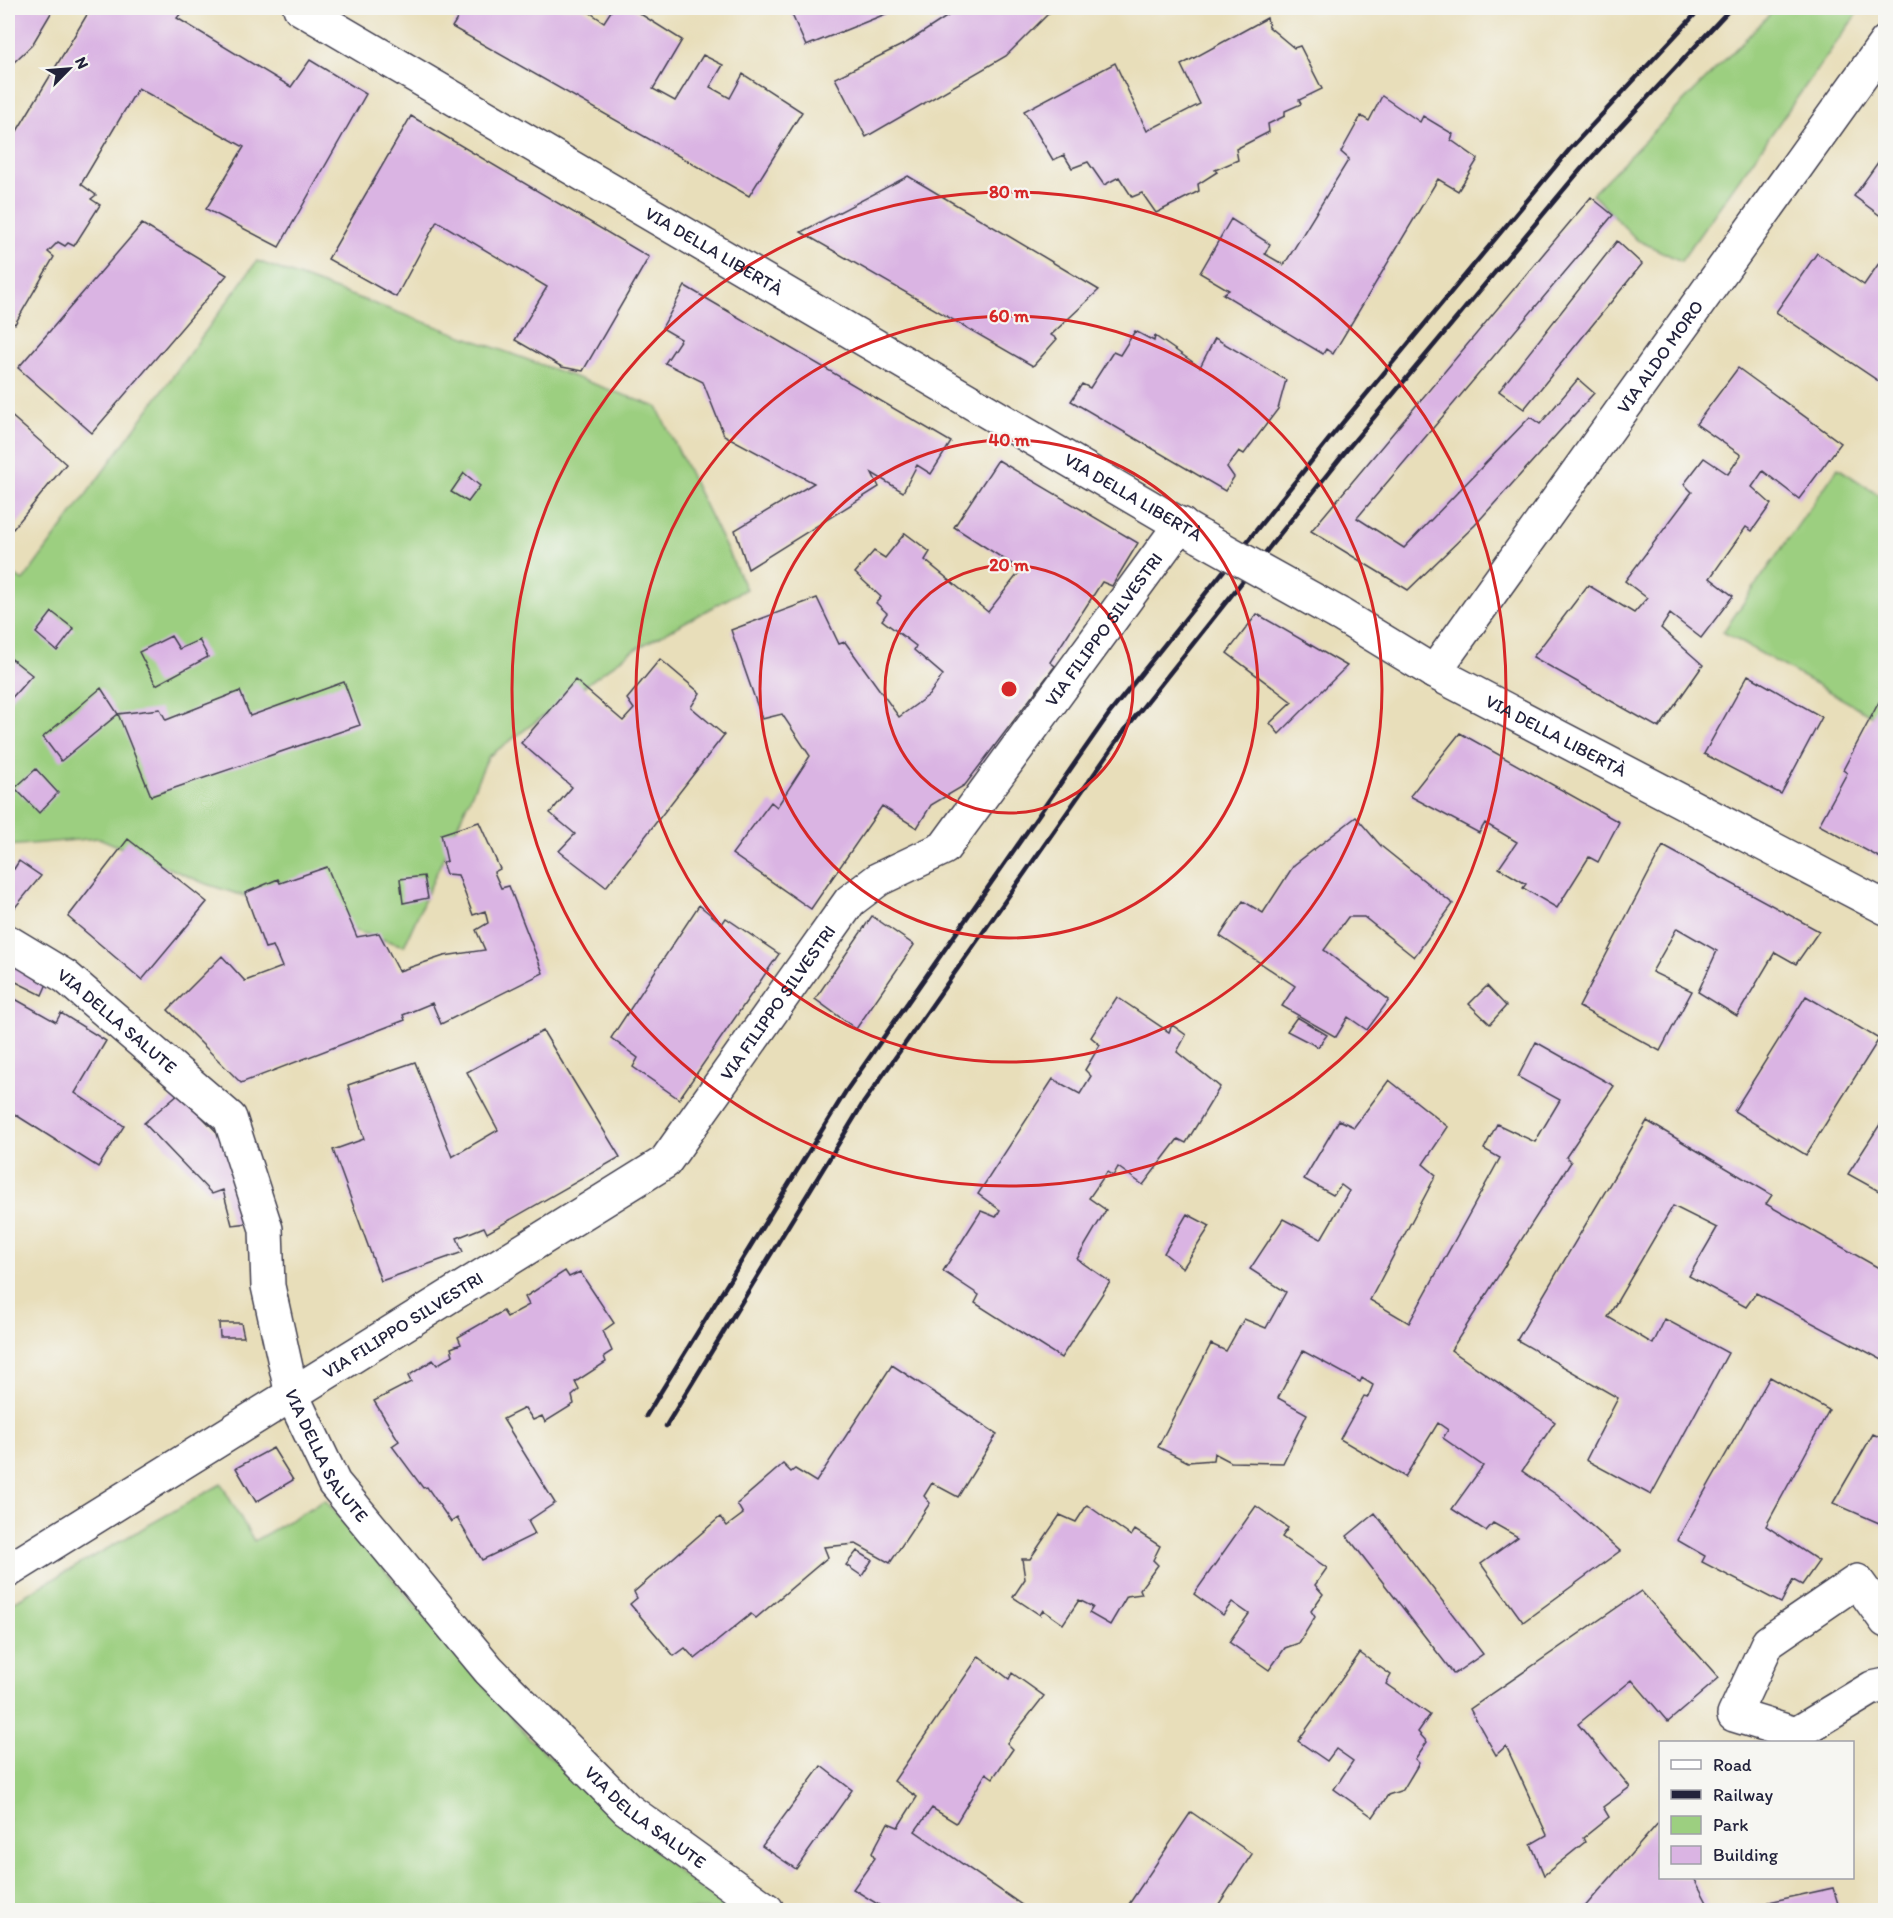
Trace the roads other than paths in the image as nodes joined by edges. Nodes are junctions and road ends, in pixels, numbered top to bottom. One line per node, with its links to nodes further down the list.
1 (300, 8): 3 (street, VIA DELLA LIBERTÀ)
2 (1886, 42): 4 (street, VIA ALDO MORO)
3 (1191, 530): 4 (street, VIA DELLA LIBERTÀ, bridge); 7 (street, VIA FILIPPO SILVESTRI)
4 (1434, 672): 5 (street, VIA DELLA LIBERTÀ)
5 (1886, 908)
6 (8, 942): 7 (street, VIA DELLA SALUTE)
7 (292, 1395): 8 (street, VIA FILIPPO SILVESTRI); 11 (street, VIA DELLA SALUTE)
8 (8, 1571)
9 (1886, 1621): 10 (street)
10 (1886, 1685)
11 (767, 1911)

